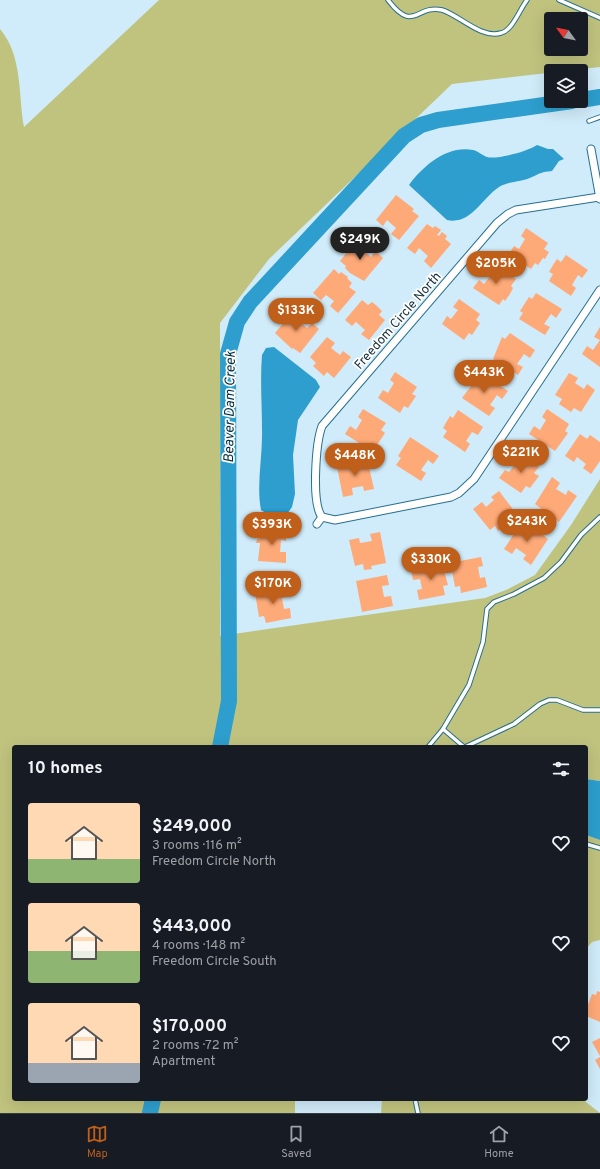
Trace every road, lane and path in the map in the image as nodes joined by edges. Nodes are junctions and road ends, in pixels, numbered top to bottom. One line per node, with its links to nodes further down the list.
1 (388, 0): 2 (lane)
2 (527, 0)
3 (559, 0): 4 (lane)
4 (600, 18)
5 (600, 117): 6 (lane)
6 (589, 121)
7 (592, 149): 8 (street)
8 (600, 198): 10 (street, Freedom Circle North)
9 (600, 290): 10 (street)
10 (322, 517): 12 (street)
11 (600, 517): 14 (lane)
12 (316, 524)
13 (600, 710): 17 (lane)
14 (443, 729): 15 (lane); 16 (lane)
15 (430, 745)
16 (462, 745)
17 (468, 745)
18 (588, 845): 19 (lane)
19 (600, 848)
20 (415, 1101): 21 (lane)
21 (418, 1113)

